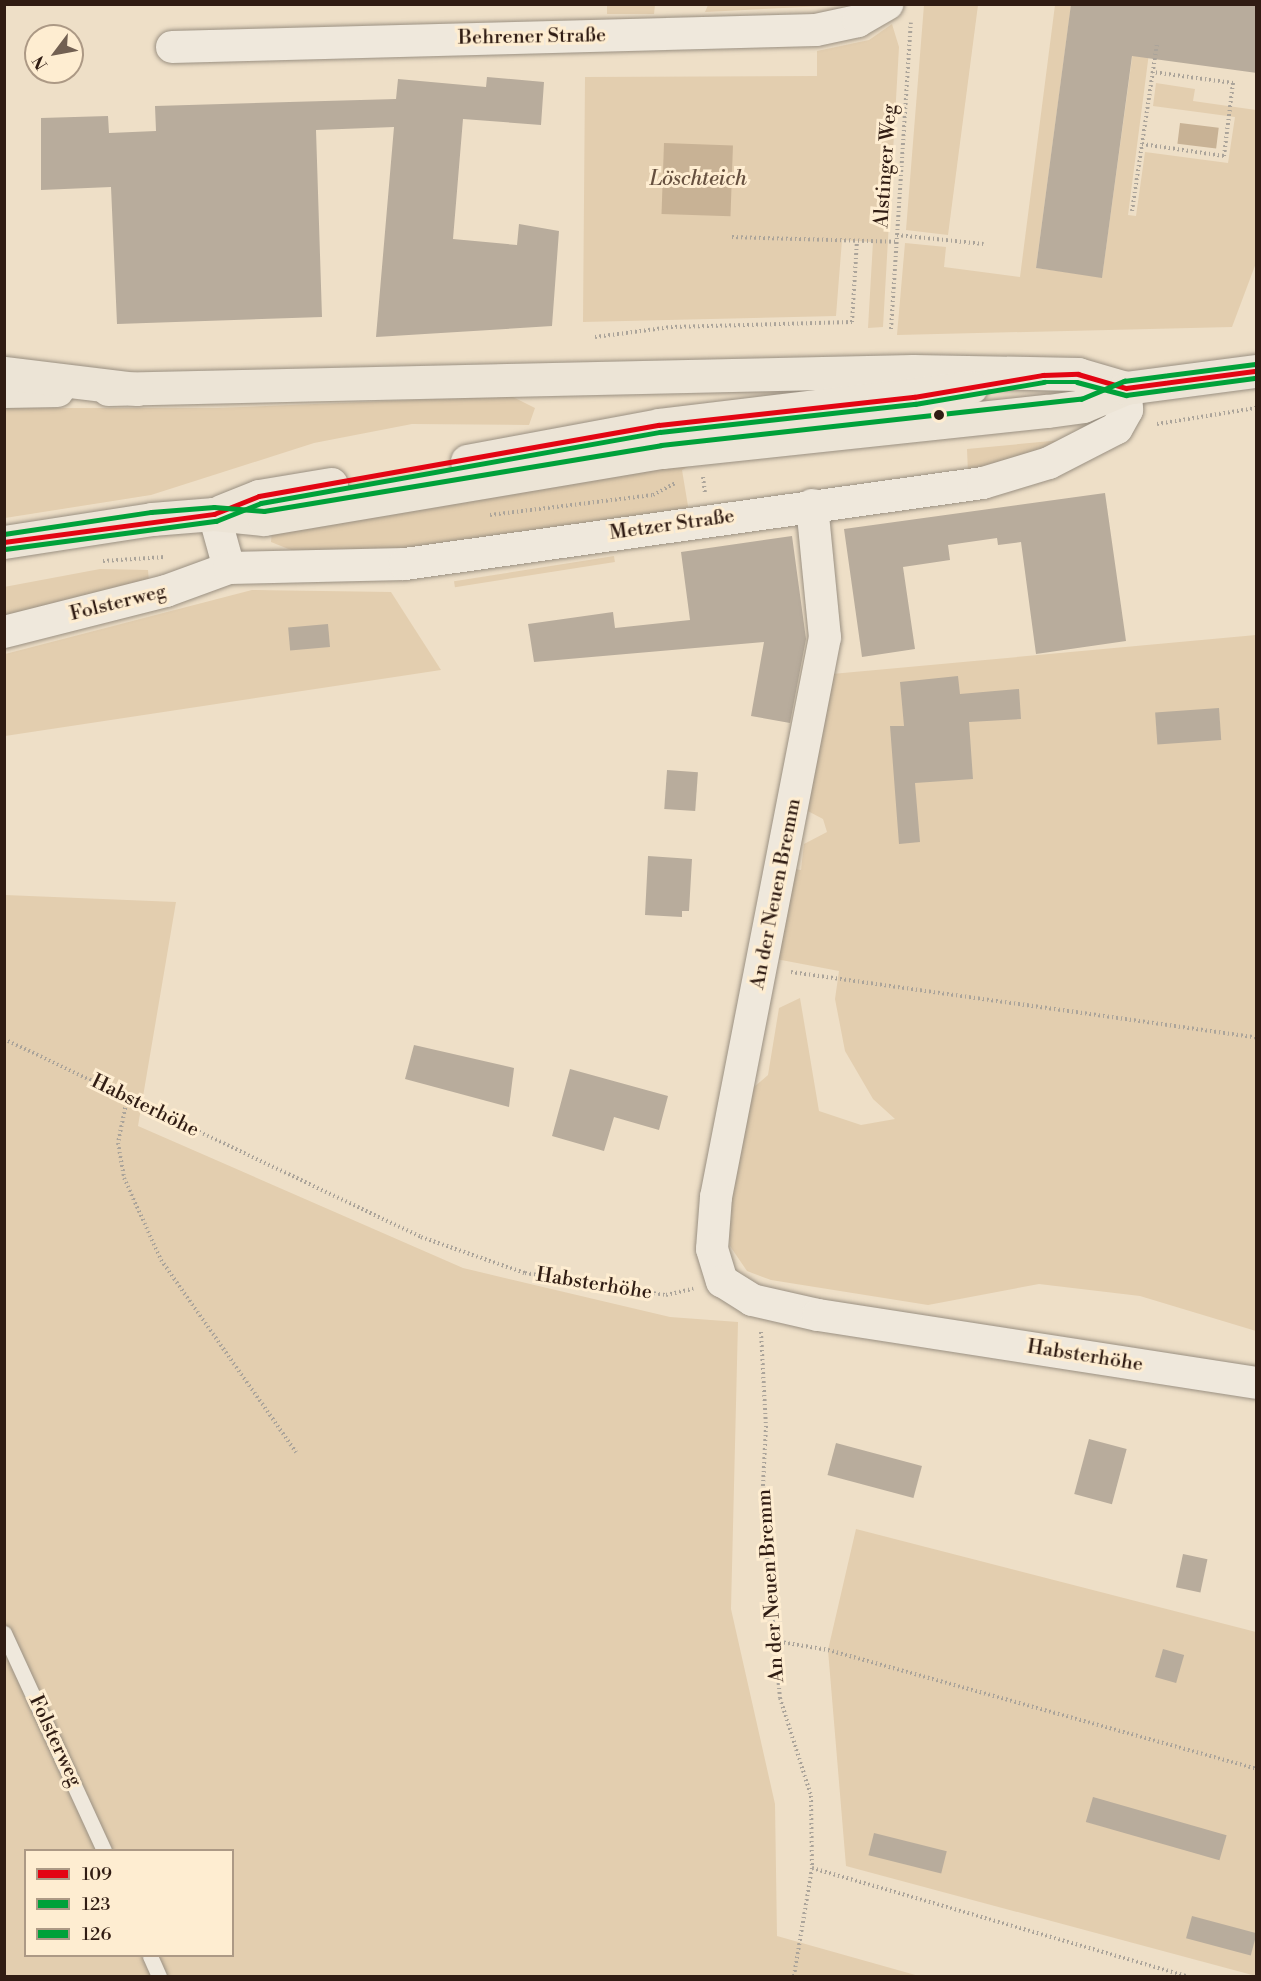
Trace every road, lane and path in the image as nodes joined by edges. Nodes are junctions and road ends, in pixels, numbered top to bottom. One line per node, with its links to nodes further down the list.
1 (899, 12): 3 (street, Behrener Straße); 7 (path, Alstinger Weg)
2 (1156, 44): 4 (path)
3 (172, 47)
4 (1153, 72): 5 (path); 5 (path)
5 (1142, 144): 6 (path)
6 (1132, 211)
7 (897, 235): 10 (path, Alstinger Weg); 11 (path)
8 (732, 237): 9 (path)
9 (857, 241): 10 (path); 13 (path)
10 (896, 242): 12 (path, Alstinger Weg)
11 (984, 244)
12 (891, 329)
13 (595, 337)
14 (1257, 371): 17 (main road)
15 (4, 373): 18 (main road)
16 (1043, 375): 17 (main road); 18 (main road); 23 (main road)
17 (1126, 388): 22 (street, Metzer Straße); 23 (main road)
18 (137, 389): 19 (main road)
19 (4, 391)
20 (1257, 408): 21 (path)
21 (1158, 424)
22 (812, 505): 27 (street, Metzer Straße); 29 (street, An der Neuen Bremm)
23 (214, 514): 24 (main road); 27 (street)
24 (4, 542)
25 (177, 556): 26 (path)
26 (90, 562)
27 (229, 568): 28 (street, Folsterweg)
28 (4, 632)
29 (762, 966): 30 (path); 33 (street, An der Neuen Bremm)
30 (1257, 1037)
31 (4, 1039): 32 (path, Habsterhöhe)
32 (127, 1099): 33 (path, Habsterhöhe); 36 (path)
33 (722, 1281): 34 (street, Habsterhöhe)
34 (752, 1300): 35 (street, Habsterhöhe); 38 (path, An der Neuen Bremm)
35 (1257, 1383)
36 (296, 1452)
37 (4, 1633): 40 (lane, Folsterweg)
38 (775, 1641): 39 (path); 41 (path, An der Neuen Bremm)
39 (1257, 1769)
40 (103, 1849)
41 (812, 1868): 44 (path, An der Neuen Bremm); 45 (path)
42 (150, 1957): 43 (lane)
43 (159, 1977)
44 (794, 1977)
45 (1186, 1977)

